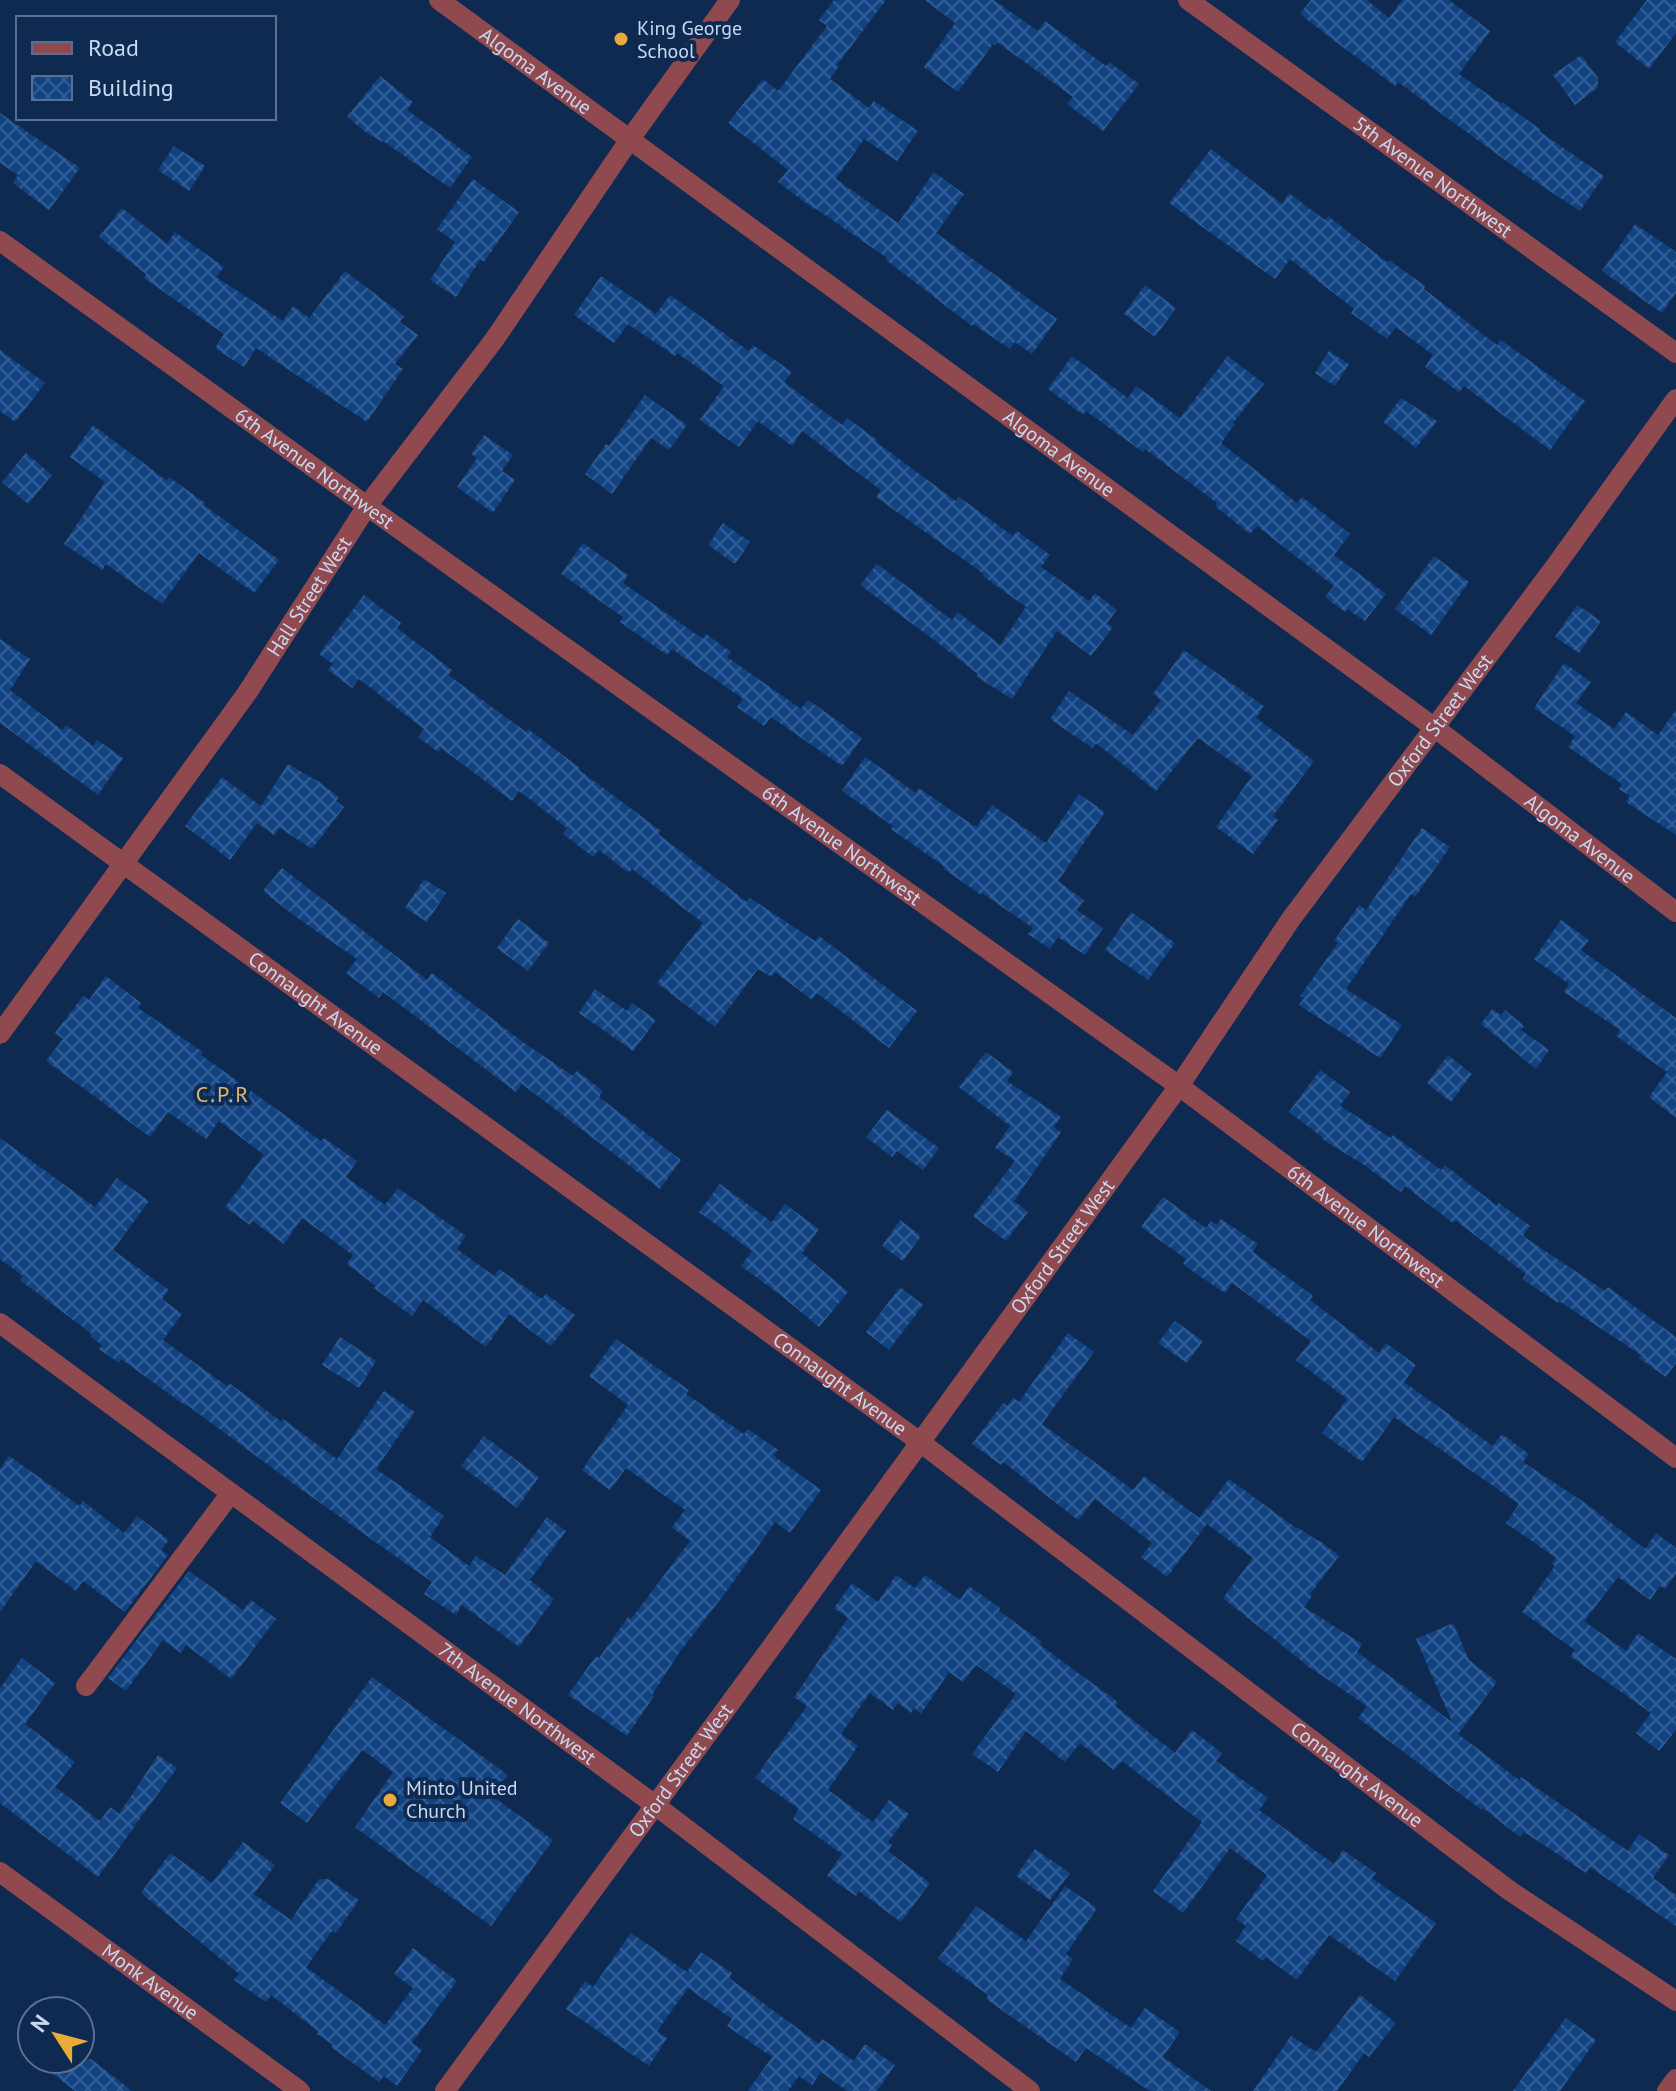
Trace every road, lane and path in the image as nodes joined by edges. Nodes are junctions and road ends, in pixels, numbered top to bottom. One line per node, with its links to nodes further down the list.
1 (439, 0): 4 (street, Algoma Avenue)
2 (730, 0): 4 (street, Hall Street West)
3 (1188, 0): 6 (street, 5th Avenue Northwest)
4 (630, 139): 8 (street, Hall Street West); 9 (street, Algoma Avenue)
5 (0, 241): 8 (street, 6th Avenue Northwest)
6 (1676, 353)
7 (1676, 399): 9 (street, Oxford Street West)
8 (367, 506): 11 (street, Hall Street West); 14 (street, 6th Avenue Northwest)
9 (1435, 728): 12 (street, Algoma Avenue); 14 (street, Oxford Street West)
10 (0, 774): 11 (street, Connaught Avenue)
11 (125, 863): 13 (street, Hall Street West); 16 (street, Connaught Avenue)
12 (1676, 912)
13 (0, 1034)
14 (1179, 1086): 16 (street, Oxford Street West); 17 (street, 6th Avenue Northwest)
15 (2, 1328): 18 (street, 7th Avenue Northwest)
16 (920, 1442): 20 (street, Oxford Street West); 22 (street, Connaught Avenue)
17 (1676, 1458)
18 (231, 1493): 19 (street); 20 (street, 7th Avenue Northwest)
19 (86, 1686)
20 (655, 1805): 25 (street, Oxford Street West); 26 (street, 7th Avenue Northwest)
21 (0, 1872): 24 (street, Monk Avenue)
22 (1676, 2001)
23 (1676, 2079): 27 (street)
24 (300, 2091)
25 (445, 2091)
26 (1030, 2091)
27 (1667, 2091)

